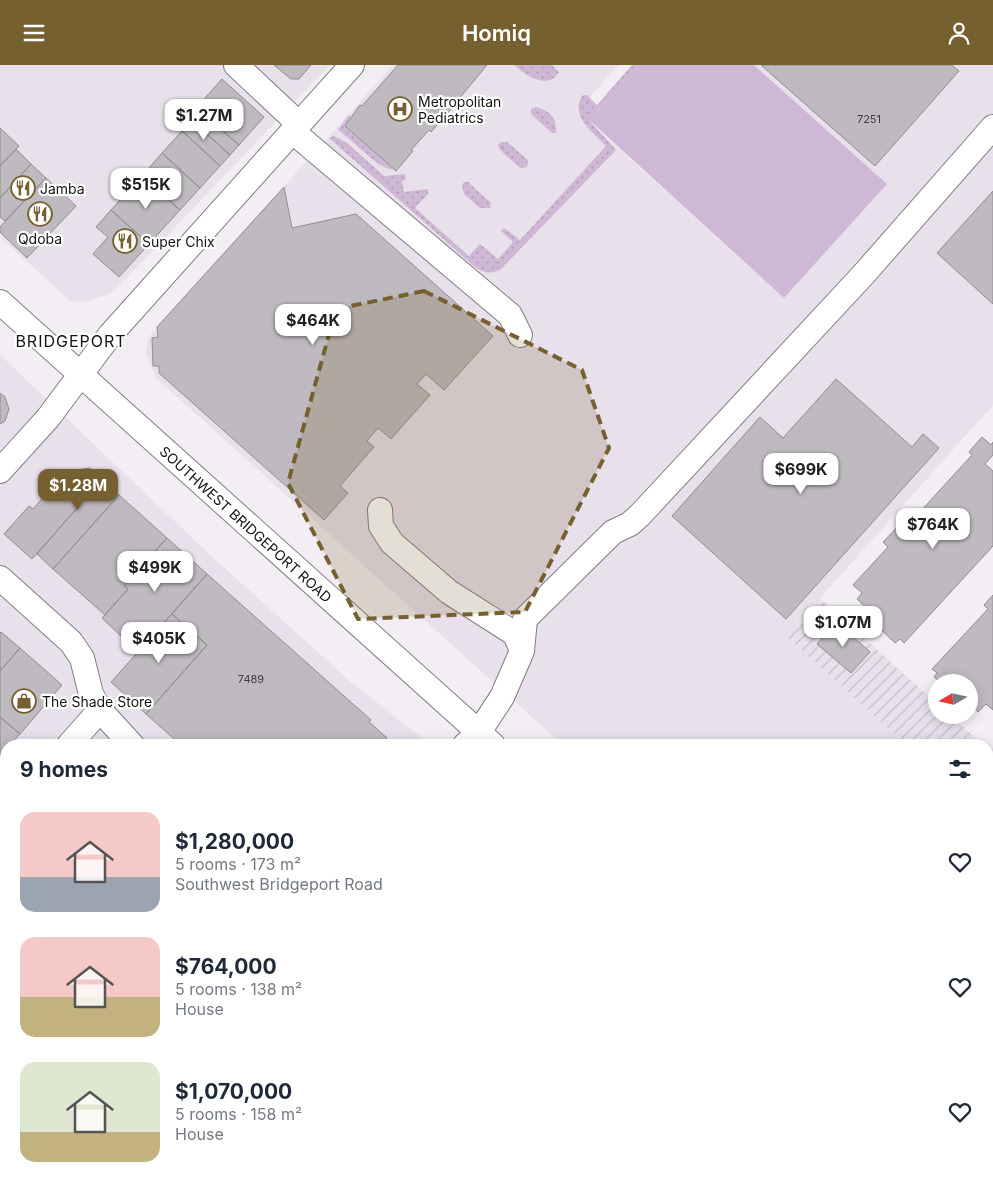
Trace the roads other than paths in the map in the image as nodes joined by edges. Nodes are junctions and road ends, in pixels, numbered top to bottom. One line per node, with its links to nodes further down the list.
1 (236, 65): 3 (street)
2 (352, 65): 3 (street)
3 (296, 127): 6 (street); 7 (street)
4 (993, 127): 11 (street)
5 (0, 302): 7 (street, SOUTHWEST BRIDGEPORT ROAD)
6 (520, 335)
7 (81, 375): 8 (street); 15 (street, SOUTHWEST BRIDGEPORT ROAD)
8 (0, 471)
9 (380, 510): 11 (street)
10 (0, 578): 12 (street)
11 (522, 651): 16 (street)
12 (100, 710): 13 (street); 14 (street)
13 (75, 739)
14 (127, 739)
15 (477, 739)
16 (480, 739)

